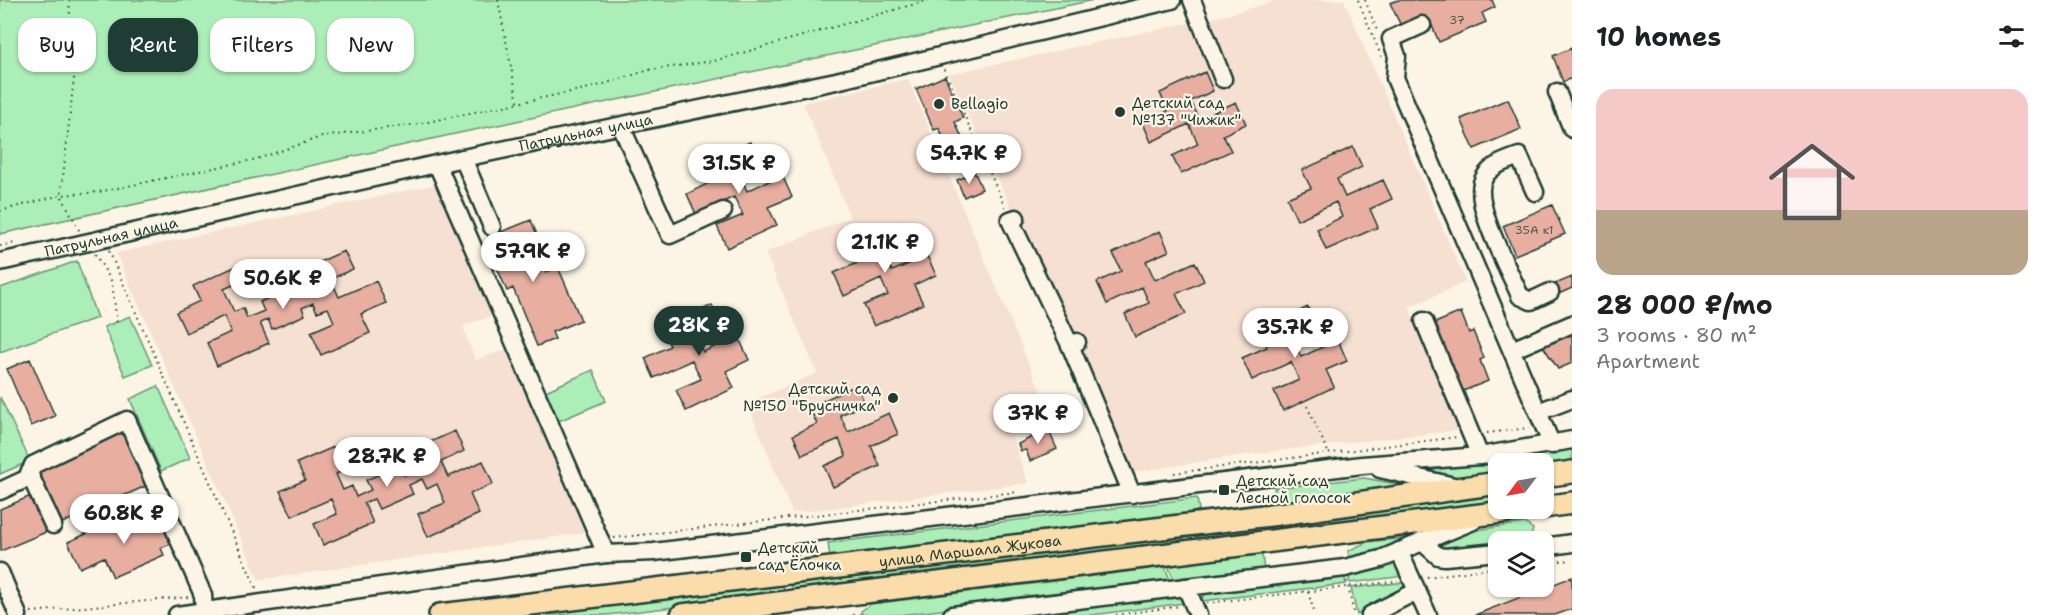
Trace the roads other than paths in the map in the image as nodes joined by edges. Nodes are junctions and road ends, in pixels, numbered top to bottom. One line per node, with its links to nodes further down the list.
1 (1172, 0): 6 (street, Патрульная улица)
2 (1192, 0): 4 (street)
3 (1422, 25): 14 (street)
4 (1223, 79)
5 (1557, 92): 7 (street)
6 (621, 126): 8 (street, Патрульная улица); 11 (street)
7 (1572, 129)
8 (463, 158): 9 (street, Патрульная улица); 15 (street)
9 (437, 164): 16 (street, Патрульная улица); 41 (street)
10 (1535, 192): 12 (street)
11 (723, 211)
12 (1484, 213): 14 (street); 17 (street)
13 (1013, 219): 33 (street)
14 (1457, 224): 20 (street)
15 (492, 226)
16 (0, 262)
17 (1550, 292)
18 (1424, 321): 25 (street)
19 (1572, 324): 20 (street)
20 (1512, 350): 22 (street)
21 (1572, 399): 22 (street)
22 (1541, 418): 24 (street)
23 (1572, 440): 24 (street)
24 (1552, 445): 25 (street)
25 (1480, 456): 26 (street)
26 (1362, 465): 31 (street); 33 (street)
27 (1572, 472): 29 (main road)
28 (29, 473): 32 (street); 37 (street); 50 (street)
29 (1554, 475)
30 (1488, 485): 31 (main road, улица Маршала Жукова)
31 (1464, 489): 48 (main road, улица Маршала Жукова)
32 (0, 491)
33 (1132, 494): 41 (street)
34 (1572, 503): 35 (main road)
35 (1554, 506)
36 (1486, 516): 38 (street); 53 (main road, улица Маршала Жукова)
37 (53, 525)
38 (1421, 541): 42 (street); 43 (street)
39 (1572, 543): 40 (street)
40 (1554, 546)
41 (602, 547): 50 (street)
42 (1400, 551): 45 (street); 46 (street)
43 (1488, 553)
44 (0, 572): 49 (street)
45 (1414, 585): 55 (street); 56 (street)
46 (1186, 587): 47 (street); 54 (street)
47 (1196, 610)
48 (483, 612): 52 (main road, улица Маршала Жукова)
49 (18, 614)
50 (203, 614): 51 (street)
51 (177, 615)
52 (440, 615)
53 (682, 615)
54 (952, 615)
55 (1370, 615)
56 (1428, 615)

